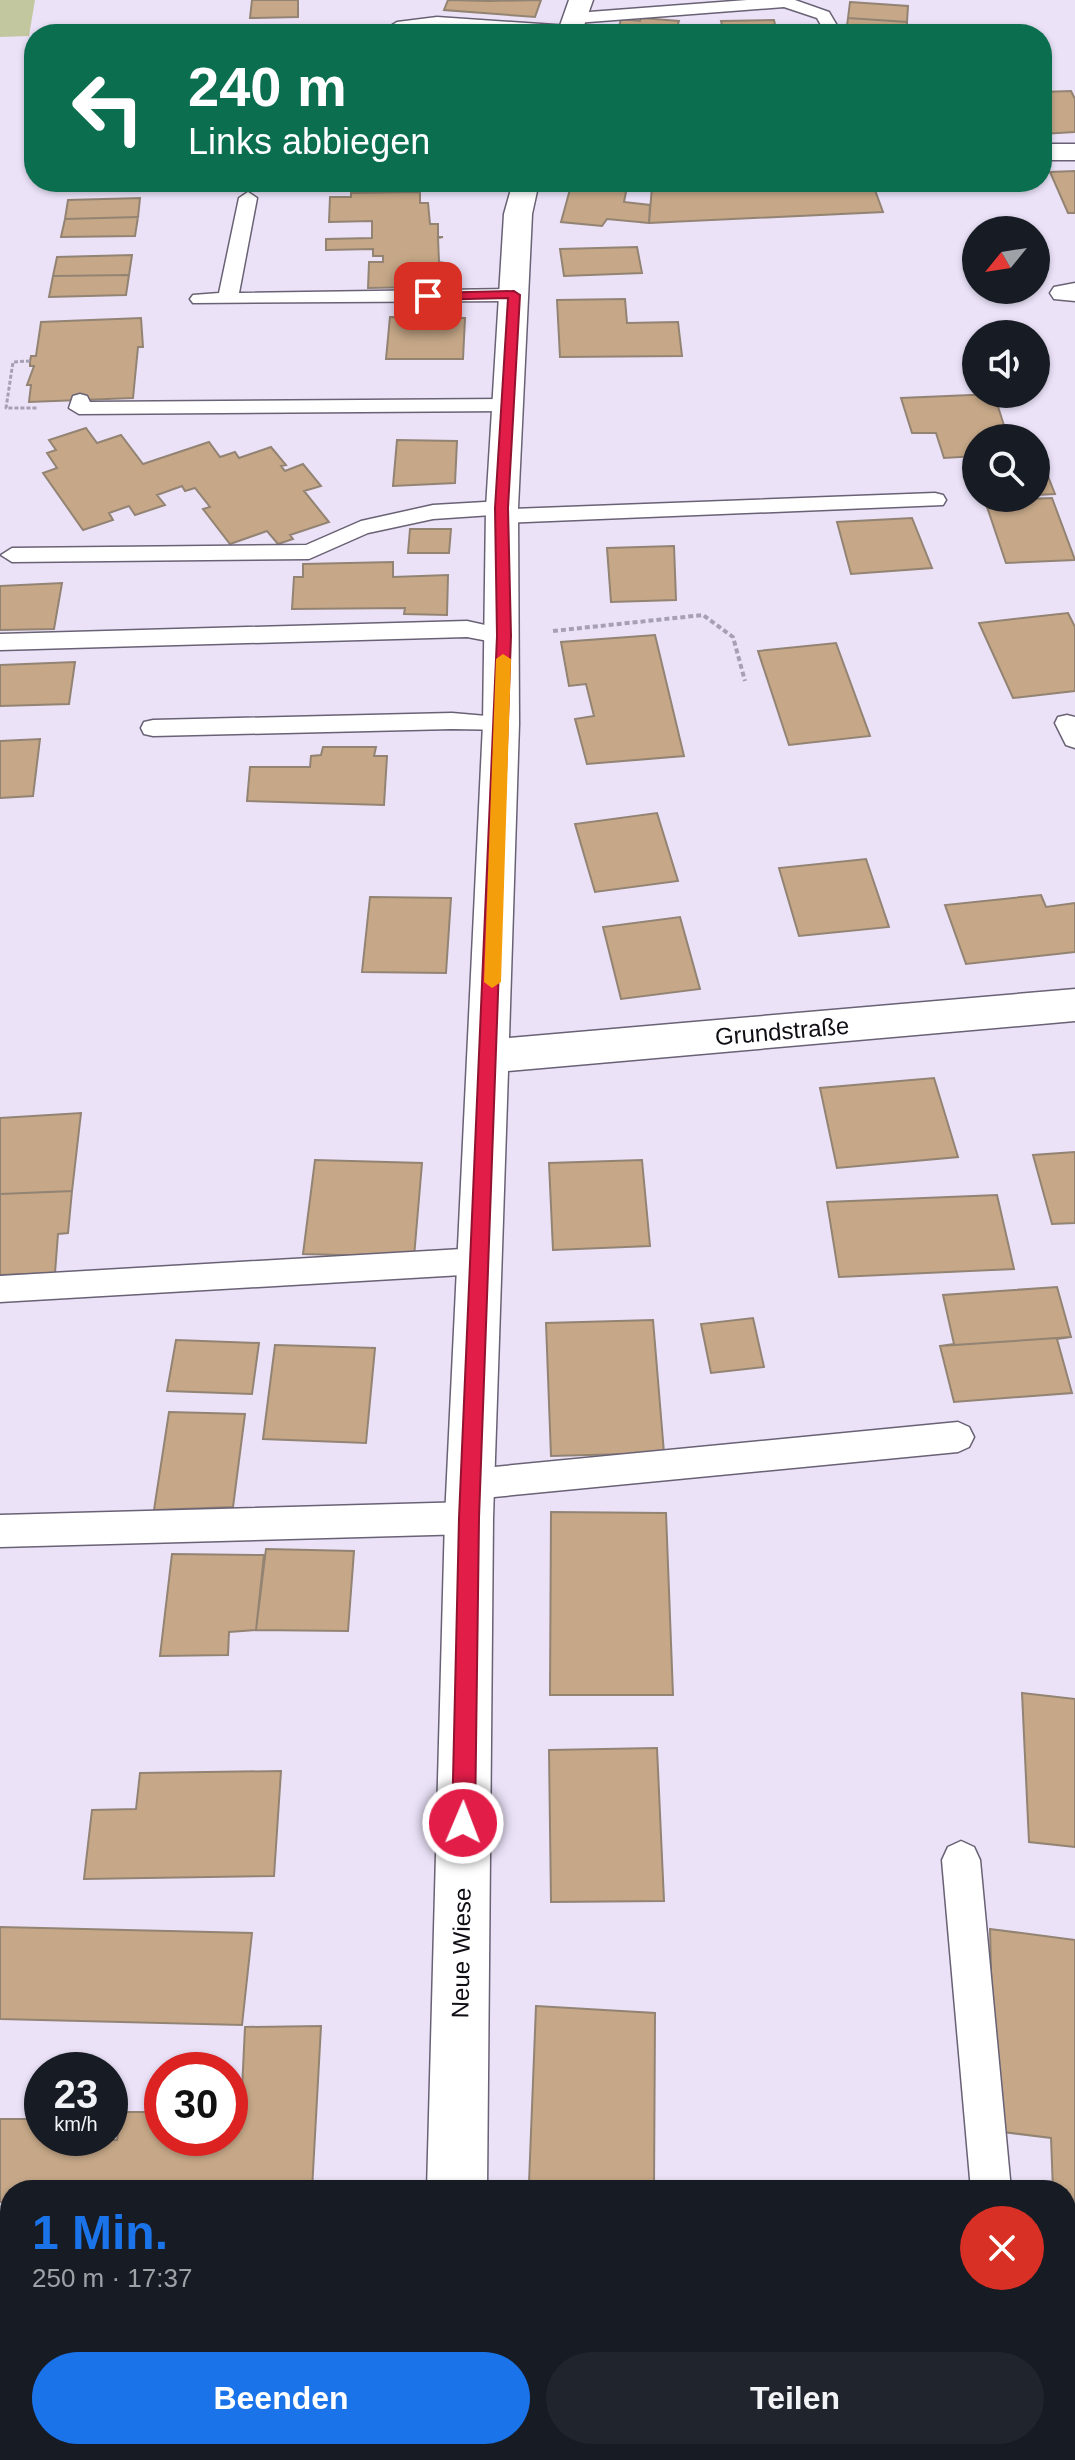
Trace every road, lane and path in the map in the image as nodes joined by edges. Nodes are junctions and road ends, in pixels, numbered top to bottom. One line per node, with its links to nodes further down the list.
1 (574, 21): 2 (lane); 3 (lane)
2 (421, 24)
3 (828, 24)
4 (1052, 152): 5 (street)
5 (1075, 152)
6 (524, 192): 8 (street, Neue Wiese)
7 (248, 198): 10 (lane)
8 (514, 295): 10 (lane); 13 (street, Neue Wiese)
9 (200, 299): 10 (lane)
10 (228, 299)
11 (30, 361): 12 (path)
12 (80, 404): 13 (lane)
13 (506, 405): 15 (street, Neue Wiese)
14 (935, 500): 15 (lane)
15 (502, 512): 16 (lane); 17 (street, Neue Wiese)
16 (12, 555)
17 (504, 636): 18 (lane); 19 (path); 20 (street, Neue Wiese)
18 (0, 642)
19 (745, 681)
20 (501, 724): 21 (lane); 23 (street, Neue Wiese)
21 (153, 728)
22 (1075, 1005): 23 (street, Grundstraße)
23 (490, 1056): 24 (street, Neue Wiese)
24 (479, 1261): 25 (lane); 27 (street, Neue Wiese)
25 (0, 1289)
26 (958, 1437): 27 (lane)
27 (471, 1501): 28 (lane); 30 (street, Neue Wiese)
28 (0, 1531)
29 (961, 1860): 31 (lane)
30 (457, 2180)
31 (990, 2180)

